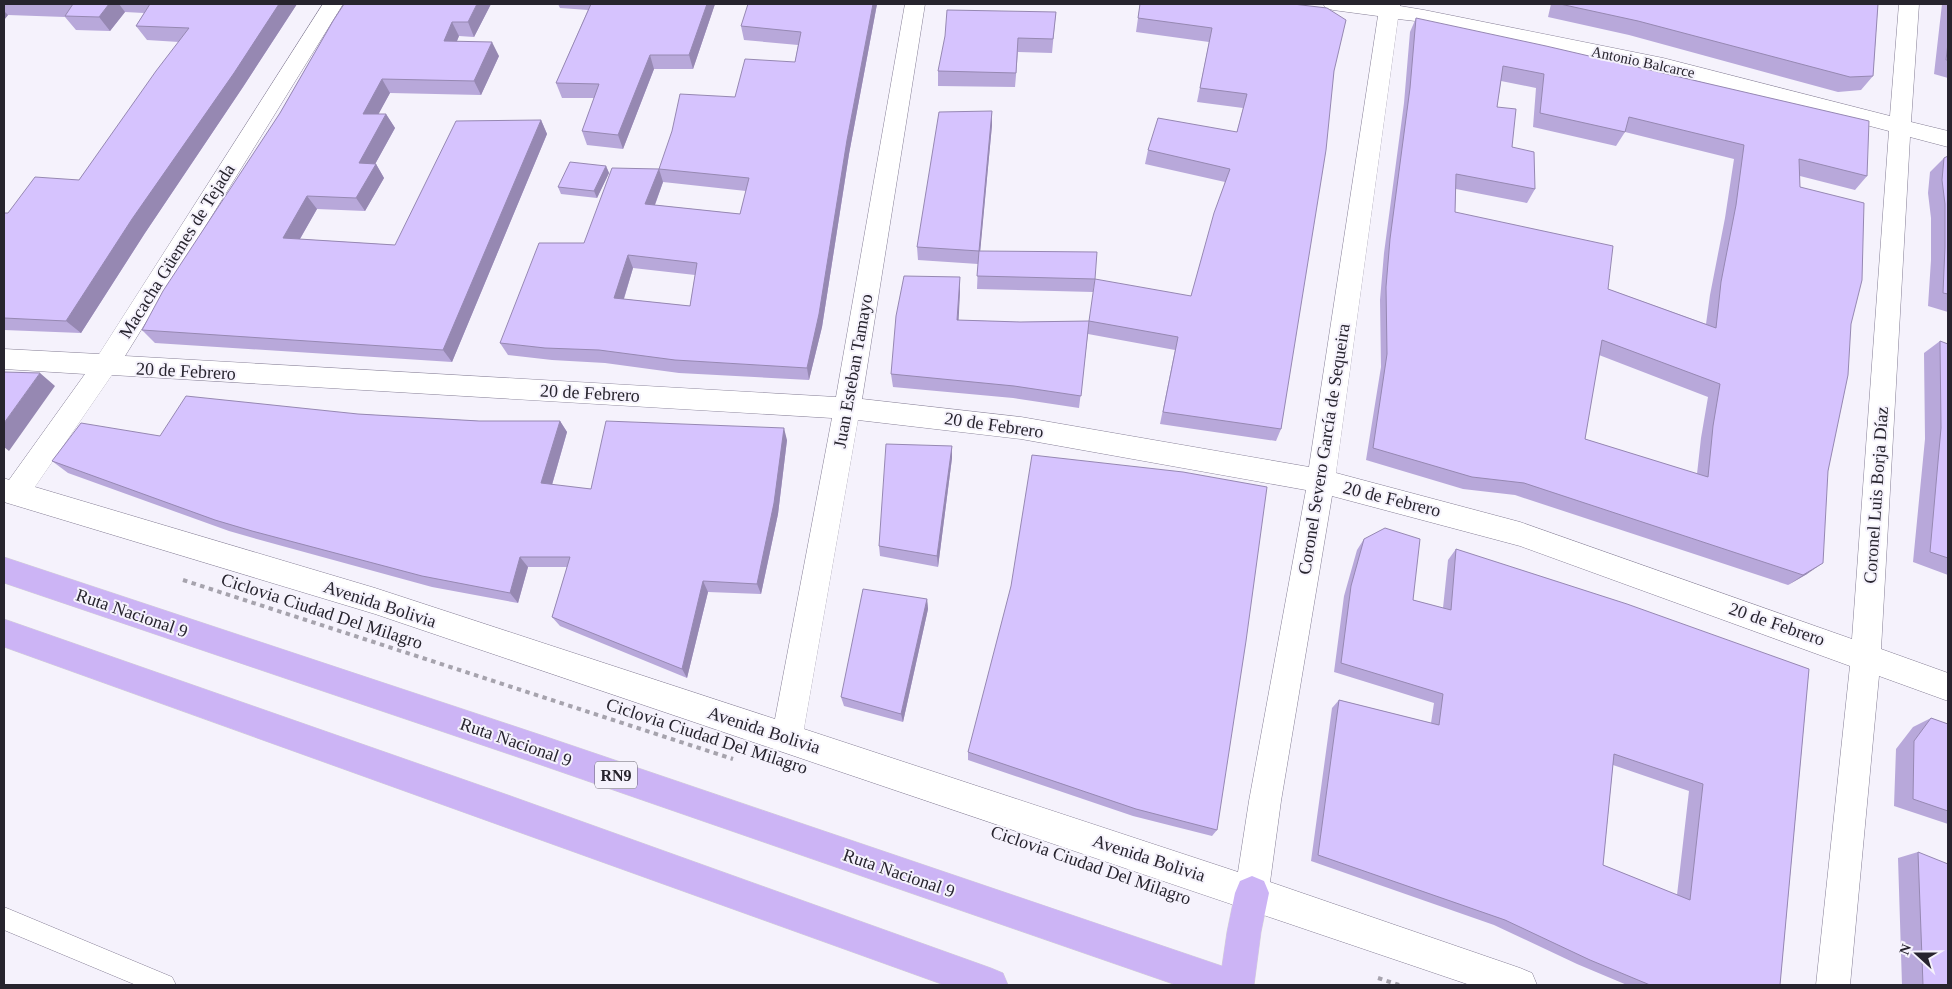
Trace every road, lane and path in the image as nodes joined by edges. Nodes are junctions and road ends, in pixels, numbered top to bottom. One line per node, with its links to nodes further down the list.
1 (333, 4): 9 (street, Macacha Güemes de Tejada)
2 (915, 4): 10 (street, Juan Esteban Tamayo)
3 (1333, 4): 5 (street, Antonio Balcarce)
4 (1910, 4): 6 (street, Coronel Luis Borja Díaz)
5 (1389, 8): 6 (street, Antonio Balcarce); 11 (street, Coronel Severo García de Sequeira)
6 (1900, 126): 7 (street, Antonio Balcarce); 16 (street, Coronel Luis Borja Díaz)
7 (1948, 139)
8 (4, 360): 9 (street, 20 de Febrero)
9 (105, 366): 10 (street, 20 de Febrero); 12 (street, Macacha Güemes de Tejada)
10 (847, 408): 11 (street, 20 de Febrero); 18 (street, Juan Esteban Tamayo)
11 (1321, 481): 16 (street, 20 de Febrero); 20 (street, Coronel Severo García de Sequeira)
12 (9, 492): 18 (street, Avenida Bolivia)
13 (4, 570): 25 (main road, Ruta Nacional 9 / RN9)
14 (182, 580): 19 (path, Ciclovia Ciudad Del Milagro)
15 (4, 633): 24 (main road)
16 (1866, 656): 17 (street, 20 de Febrero); 29 (street, Coronel Luis Borja Díaz)
17 (1948, 687)
18 (787, 737): 20 (street, Avenida Bolivia)
19 (734, 760)
20 (1252, 892): 26 (main road); 28 (street, Avenida Bolivia)
21 (4, 918): 23 (lane)
22 (1372, 976): 27 (path)
23 (164, 985)
24 (991, 985)
25 (1226, 985)
26 (1238, 985)
27 (1399, 985)
28 (1520, 985)
29 (1833, 985)

